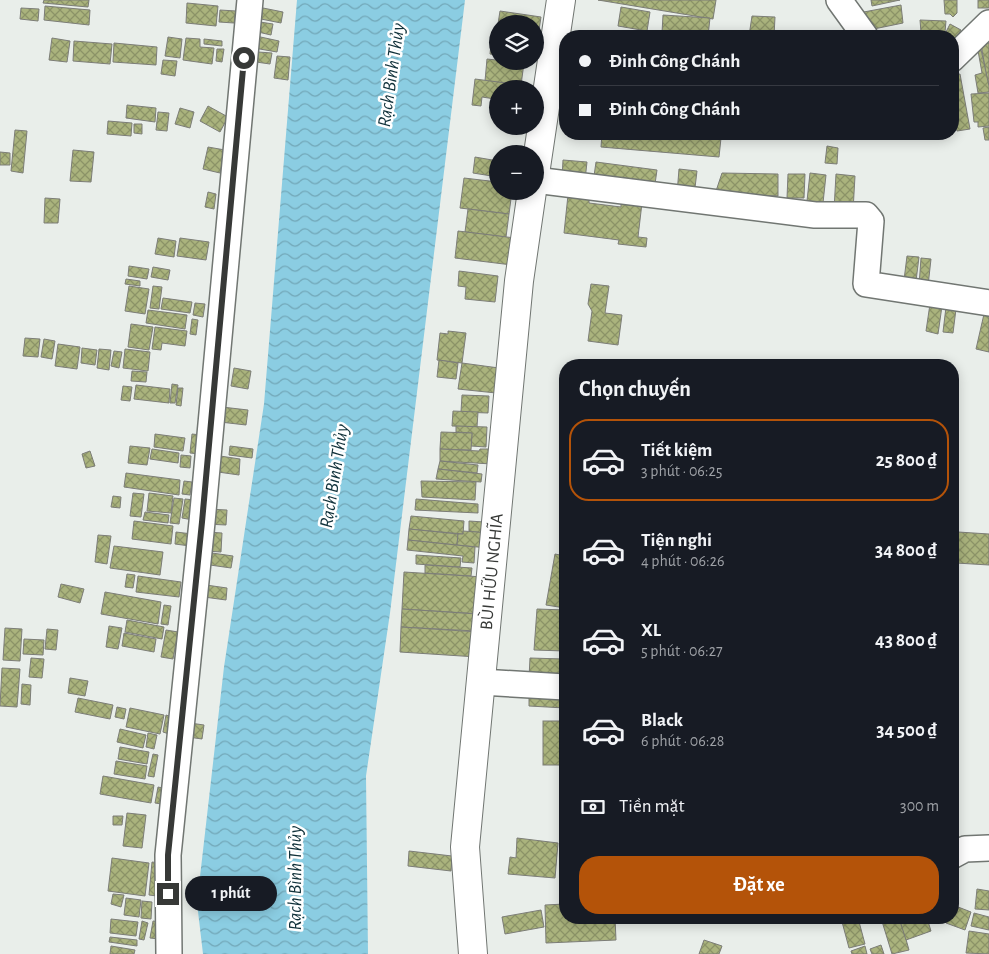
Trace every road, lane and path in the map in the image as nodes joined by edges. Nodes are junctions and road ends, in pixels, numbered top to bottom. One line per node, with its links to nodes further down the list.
1 (250, 0): 15 (street)
2 (560, 0): 7 (main road)
3 (839, 0): 5 (street)
4 (989, 23): 6 (street)
5 (860, 30)
6 (959, 52)
7 (539, 145)
8 (544, 181): 10 (street)
9 (531, 200): 11 (main road, BÙI HỮU NGHĨA)
10 (989, 303)
11 (481, 682): 12 (street); 16 (main road, BÙI HỮU NGHĨA)
12 (559, 687)
13 (989, 848): 14 (street)
14 (959, 853)
15 (169, 954)
16 (473, 954)

